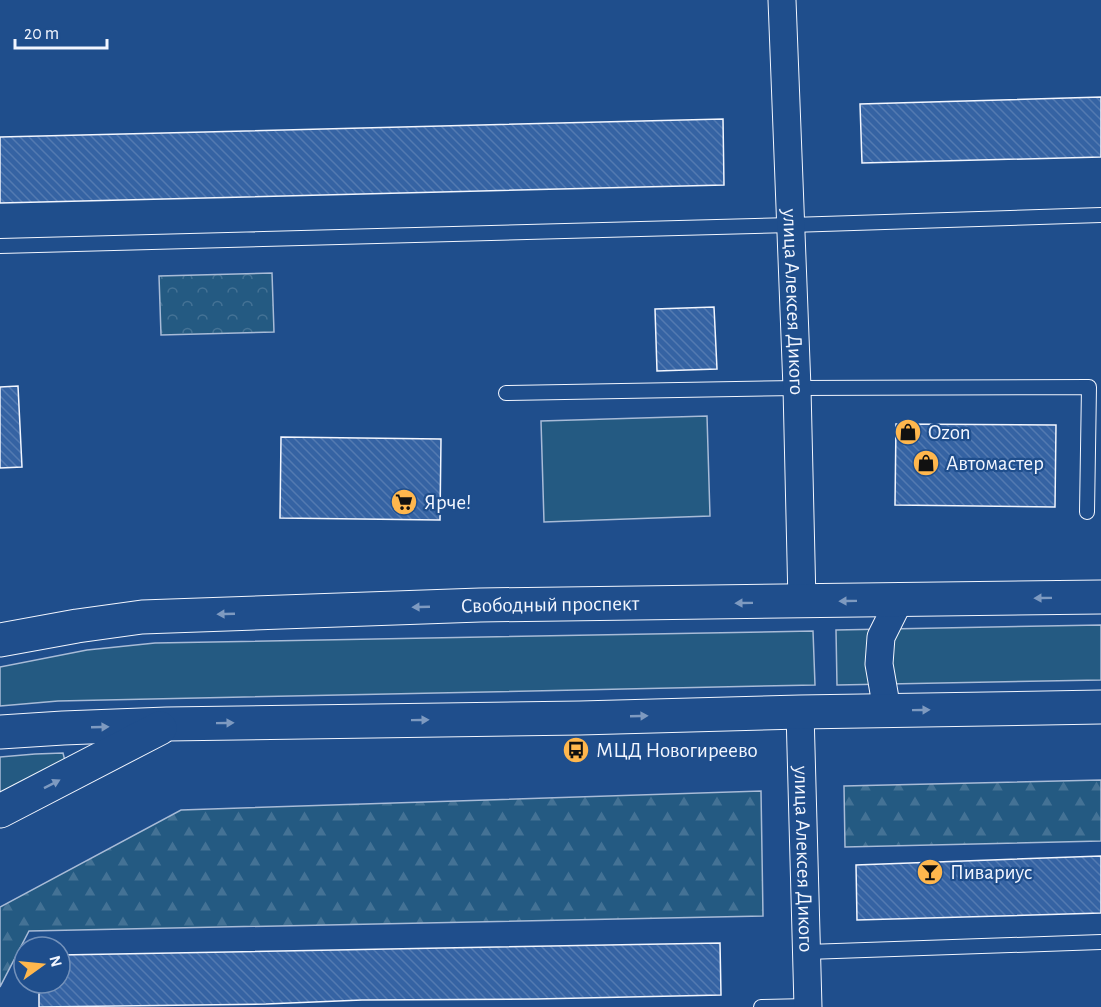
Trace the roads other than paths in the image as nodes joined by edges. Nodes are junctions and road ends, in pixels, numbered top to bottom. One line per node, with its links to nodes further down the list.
1 (782, 0): 3 (street, улица Алексея Дикого)
2 (1101, 215): 3 (lane)
3 (791, 225): 4 (lane); 5 (street, улица Алексея Дикого)
4 (0, 246)
5 (797, 388): 6 (lane); 7 (lane); 10 (street, улица Алексея Дикого)
6 (506, 393)
7 (1087, 512)
8 (1101, 597): 9 (main road, Свободный проспект, one-way to 9)
9 (899, 601): 10 (main road, Свободный проспект, one-way to 10); 15 (street)
10 (802, 602): 11 (main road, Свободный проспект, one-way to 11)
11 (142, 617): 12 (main road); 13 (main road, Свободный проспект)
12 (0, 625)
13 (0, 640)
14 (1101, 707): 15 (main road, one-way to 14)
15 (887, 710): 16 (main road)
16 (800, 712): 17 (main road, one-way to 16); 21 (street, улица Алексея Дикого)
17 (167, 724): 18 (main road, one-way to 17); 19 (main road, one-way to 17)
18 (0, 732)
19 (0, 811)
20 (1101, 942): 21 (lane)
21 (807, 952): 22 (street, улица Алексея Дикого)
22 (808, 1006): 23 (lane)
23 (761, 1007)

